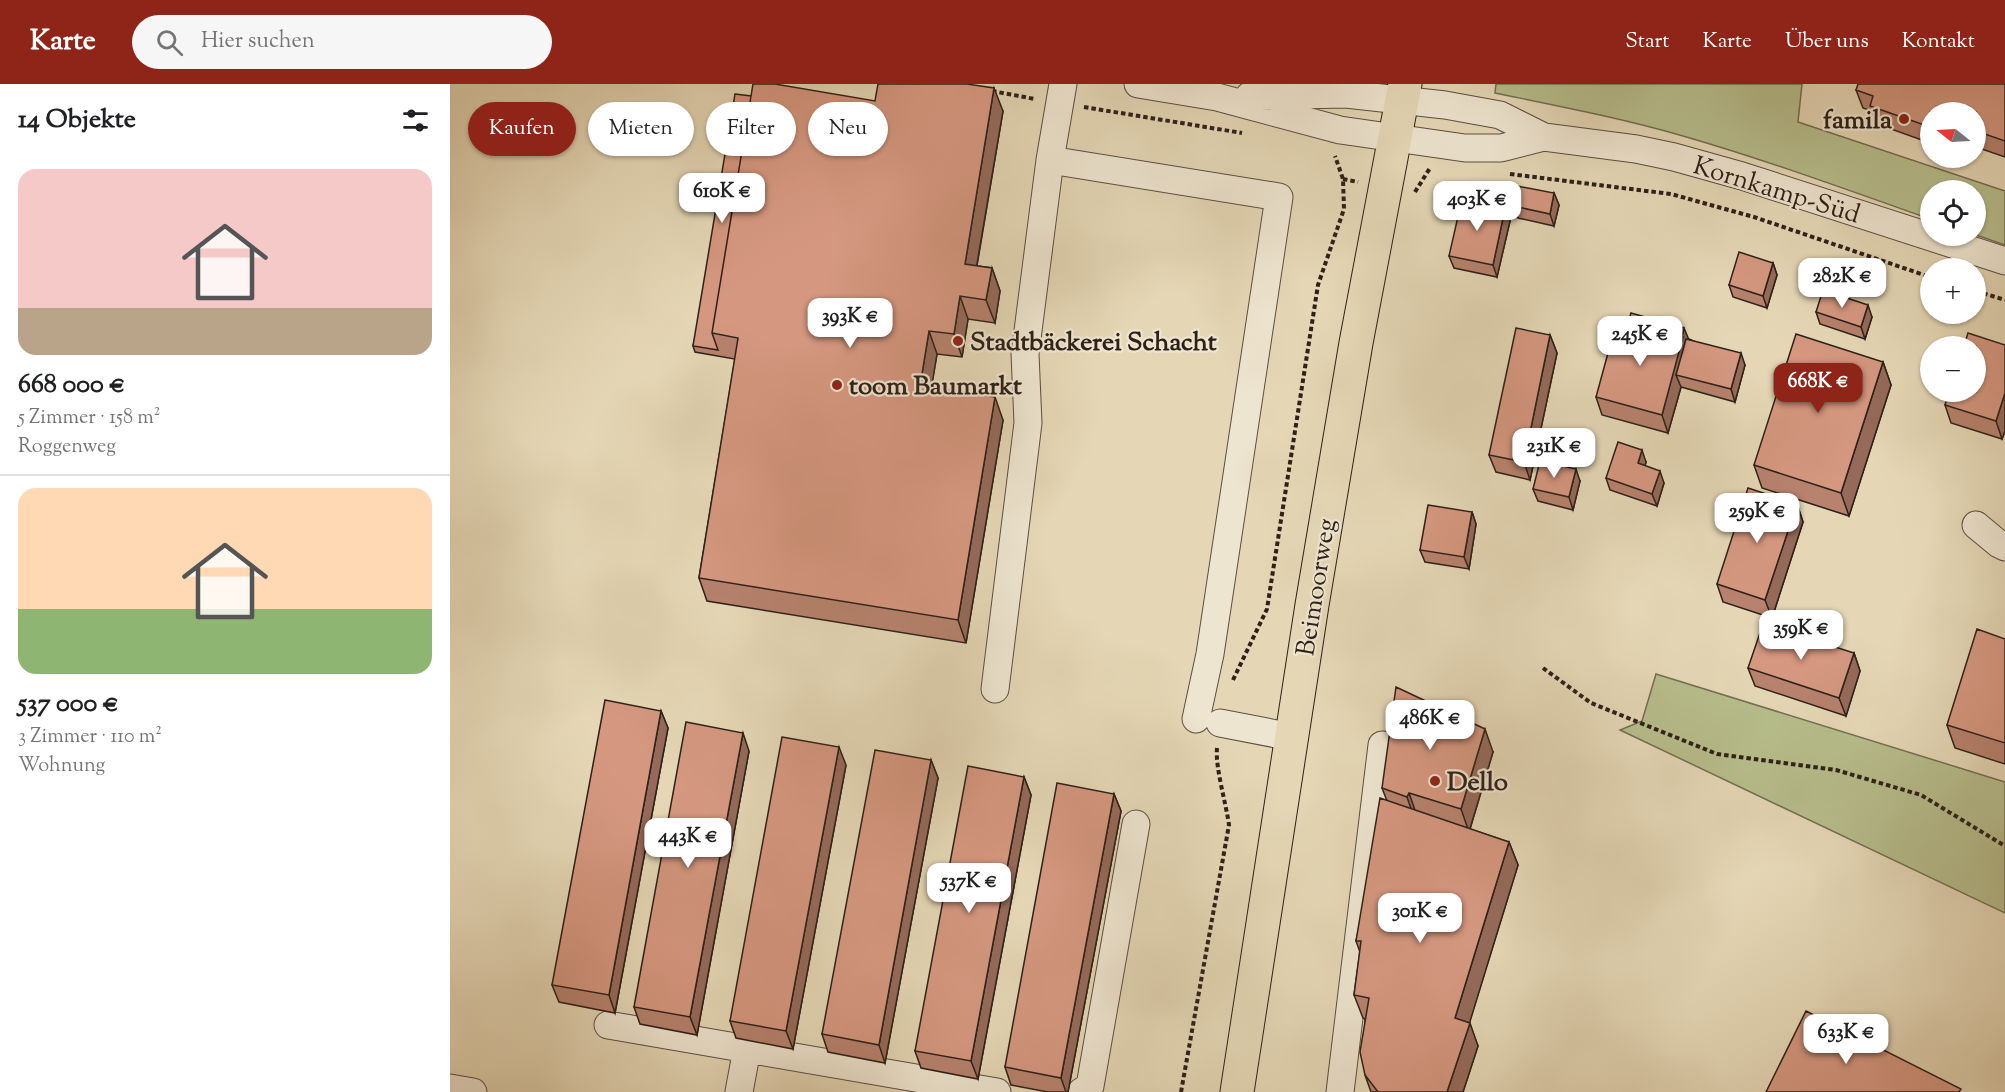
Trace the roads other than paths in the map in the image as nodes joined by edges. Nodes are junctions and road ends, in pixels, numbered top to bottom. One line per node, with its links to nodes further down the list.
1 (1138, 84): 4 (street)
2 (1403, 92): 4 (street, Kornkamp-Süd); 5 (street, Kornkamp-Süd); 6 (main road, Beimoorweg)
3 (1062, 94): 7 (street)
4 (1217, 97): 6 (street, Kornkamp-Süd)
5 (1544, 137): 6 (street, Kornkamp-Süd); 8 (street, Kornkamp-Süd)
6 (1395, 138): 12 (main road, Beimoorweg)
7 (1050, 160): 11 (street); 12 (street)
8 (2005, 261)
9 (1976, 525): 10 (street)
10 (2005, 547)
11 (994, 689)
12 (1292, 737): 23 (main road, Beimoorweg)
13 (1382, 745): 18 (street)
14 (1136, 824): 22 (street)
15 (608, 1025): 16 (street)
16 (747, 1049): 20 (street); 21 (street)
17 (450, 1088): 19 (street)
18 (1332, 1090)
19 (473, 1092)
20 (740, 1092)
21 (997, 1092)
22 (1081, 1092)
23 (1237, 1092)

